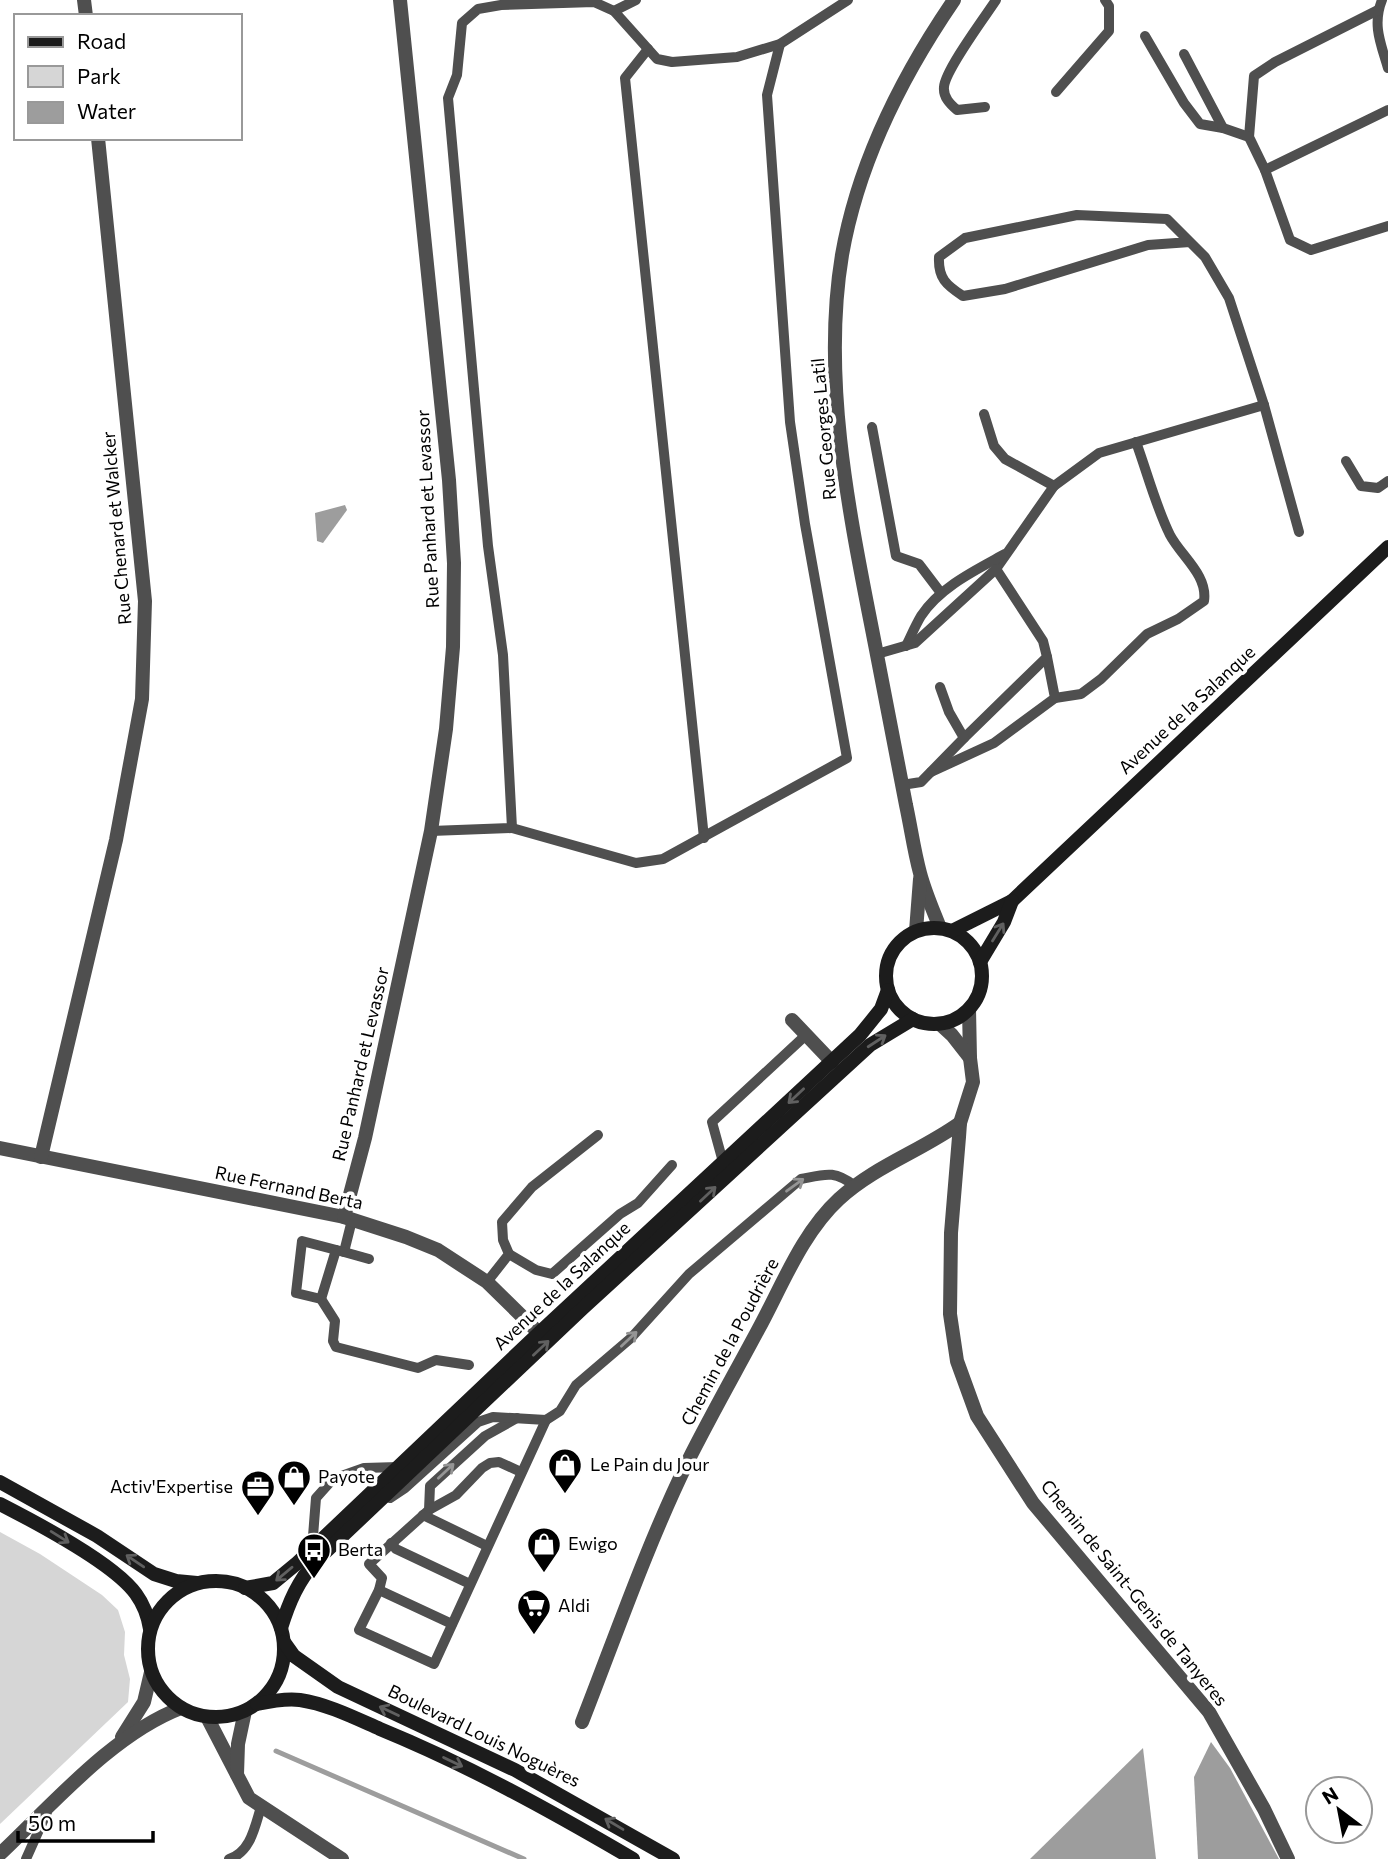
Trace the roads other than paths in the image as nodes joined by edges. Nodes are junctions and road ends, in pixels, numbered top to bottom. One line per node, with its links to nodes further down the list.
1 (400, 0): 45 (street, Rue Panhard et Levassor)
2 (636, 0): 9 (lane)
3 (848, 0): 11 (lane)
4 (954, 0): 37 (street, Rue Georges Latil)
5 (996, 0): 16 (lane)
6 (1105, 0): 15 (lane)
7 (1382, 0): 8 (lane)
8 (1378, 10): 14 (lane); 19 (lane)
9 (614, 11): 12 (lane); 44 (lane)
10 (1145, 36): 18 (lane)
11 (780, 44): 12 (lane); 46 (lane)
12 (648, 49): 46 (lane)
13 (1184, 54): 18 (lane)
14 (1388, 68)
15 (1056, 92)
16 (985, 107)
17 (1388, 110): 21 (lane)
18 (1223, 128): 19 (lane)
19 (1249, 137): 21 (lane)
20 (98, 140): 63 (street, Rue Chenard et Walcker)
21 (1265, 170): 22 (lane)
22 (1388, 226)
23 (1190, 242): 23 (lane); 24 (lane)
24 (1264, 405): 27 (lane); 31 (lane)
25 (984, 414): 30 (lane)
26 (872, 427): 35 (lane)
27 (1136, 442): 30 (lane); 40 (lane)
28 (1346, 461): 29 (lane)
29 (1388, 481)
30 (1054, 486): 33 (lane)
31 (1299, 532)
32 (1388, 547): 48 (main road, Avenue de la Salanque)
33 (1008, 552): 34 (lane); 35 (lane)
34 (996, 569): 36 (lane); 38 (lane)
35 (941, 593): 36 (lane)
36 (906, 646): 37 (lane)
37 (877, 654): 43 (street, Rue Georges Latil)
38 (1047, 657): 40 (lane); 41 (lane)
39 (940, 687): 41 (lane)
40 (1055, 698): 42 (lane)
41 (964, 738): 42 (lane)
42 (931, 772): 43 (lane)
43 (902, 785): 47 (street, Rue Georges Latil)
44 (512, 828): 45 (lane); 46 (lane)
45 (431, 831): 67 (street, Rue Panhard et Levassor)
46 (704, 838)
47 (920, 874): 49 (street, Rue Georges Latil); 50 (street, Rue Georges Latil)
48 (1012, 901): 49 (main road); 51 (main road, one-way to 48)
49 (946, 929): 50 (main road); 51 (main road)
50 (916, 931): 52 (main road)
51 (980, 962): 53 (main road)
52 (888, 990): 54 (main road); 59 (main road, Avenue de la Salanque)
53 (969, 1009): 56 (main road); 58 (street, Chemin de Saint-Genis de Tanyeres)
54 (913, 1019): 56 (main road); 82 (main road, Avenue de la Salanque, one-way to 54)
55 (792, 1020): 57 (street)
56 (940, 1024): 58 (street)
57 (806, 1035): 59 (street); 64 (lane)
58 (970, 1058): 60 (street, Chemin de Saint-Genis de Tanyeres)
59 (832, 1062): 64 (main road, Avenue de la Salanque, one-way to 64)
60 (960, 1123): 66 (street, Chemin de la Poudrière); 108 (street, Chemin de Saint-Genis de Tanyeres)
61 (598, 1135): 69 (lane)
62 (0, 1148): 63 (street, Rue Fernand Berta)
63 (41, 1157): 67 (street, Rue Fernand Berta)
64 (723, 1163): 73 (main road, Avenue de la Salanque)
65 (672, 1165): 69 (lane)
66 (855, 1186): 76 (lane, one-way to 66); 97 (street, Chemin de la Poudrière)
67 (348, 1219): 68 (lane); 71 (street, Rue Fernand Berta)
68 (340, 1251): 70 (lane); 72 (lane); 72 (lane)
69 (509, 1254): 71 (lane)
70 (369, 1259)
71 (487, 1282): 73 (street, Rue Fernand Berta)
72 (321, 1299): 74 (lane)
73 (540, 1333): 77 (main road, Avenue de la Salanque)
74 (469, 1365)
75 (517, 1418): 76 (lane); 81 (lane, one-way to 75); 82 (lane)
76 (546, 1420): 78 (lane)
77 (398, 1467): 85 (main road, Avenue de la Salanque); 85 (lane)
78 (521, 1472): 81 (lane); 84 (lane)
79 (0, 1482): 86 (main road, one-way to 79)
80 (0, 1504): 91 (main road, one-way to 91)
81 (426, 1512): 83 (lane); 84 (lane)
82 (361, 1518): 92 (main road, Avenue de la Salanque)
83 (391, 1543): 87 (lane); 89 (lane)
84 (487, 1546): 87 (lane)
85 (312, 1549): 88 (main road, Avenue de la Salanque, one-way to 88)
86 (198, 1583): 88 (main road); 91 (main road)
87 (470, 1584): 90 (lane)
88 (245, 1588): 92 (main road)
89 (379, 1590): 90 (lane); 90 (lane)
90 (452, 1624)
91 (150, 1629): 93 (main road)
92 (282, 1635): 94 (main road); 107 (main road, Boulevard Louis Noguères, one-way to 92)
93 (151, 1672): 95 (main road); 98 (street)
94 (251, 1707): 96 (main road); 99 (street); 106 (main road, Boulevard Louis Noguères, one-way to 106)
95 (181, 1708): 96 (main road); 98 (street)
96 (207, 1717): 99 (street)
97 (582, 1722)
98 (119, 1742): 101 (street)
99 (237, 1776): 100 (street)
100 (261, 1807): 104 (lane); 105 (street)
101 (49, 1808): 102 (street); 103 (lane)
102 (0, 1854)
103 (26, 1859)
104 (229, 1859)
105 (342, 1859)
106 (633, 1859)
107 (673, 1859)
108 (1289, 1859)

